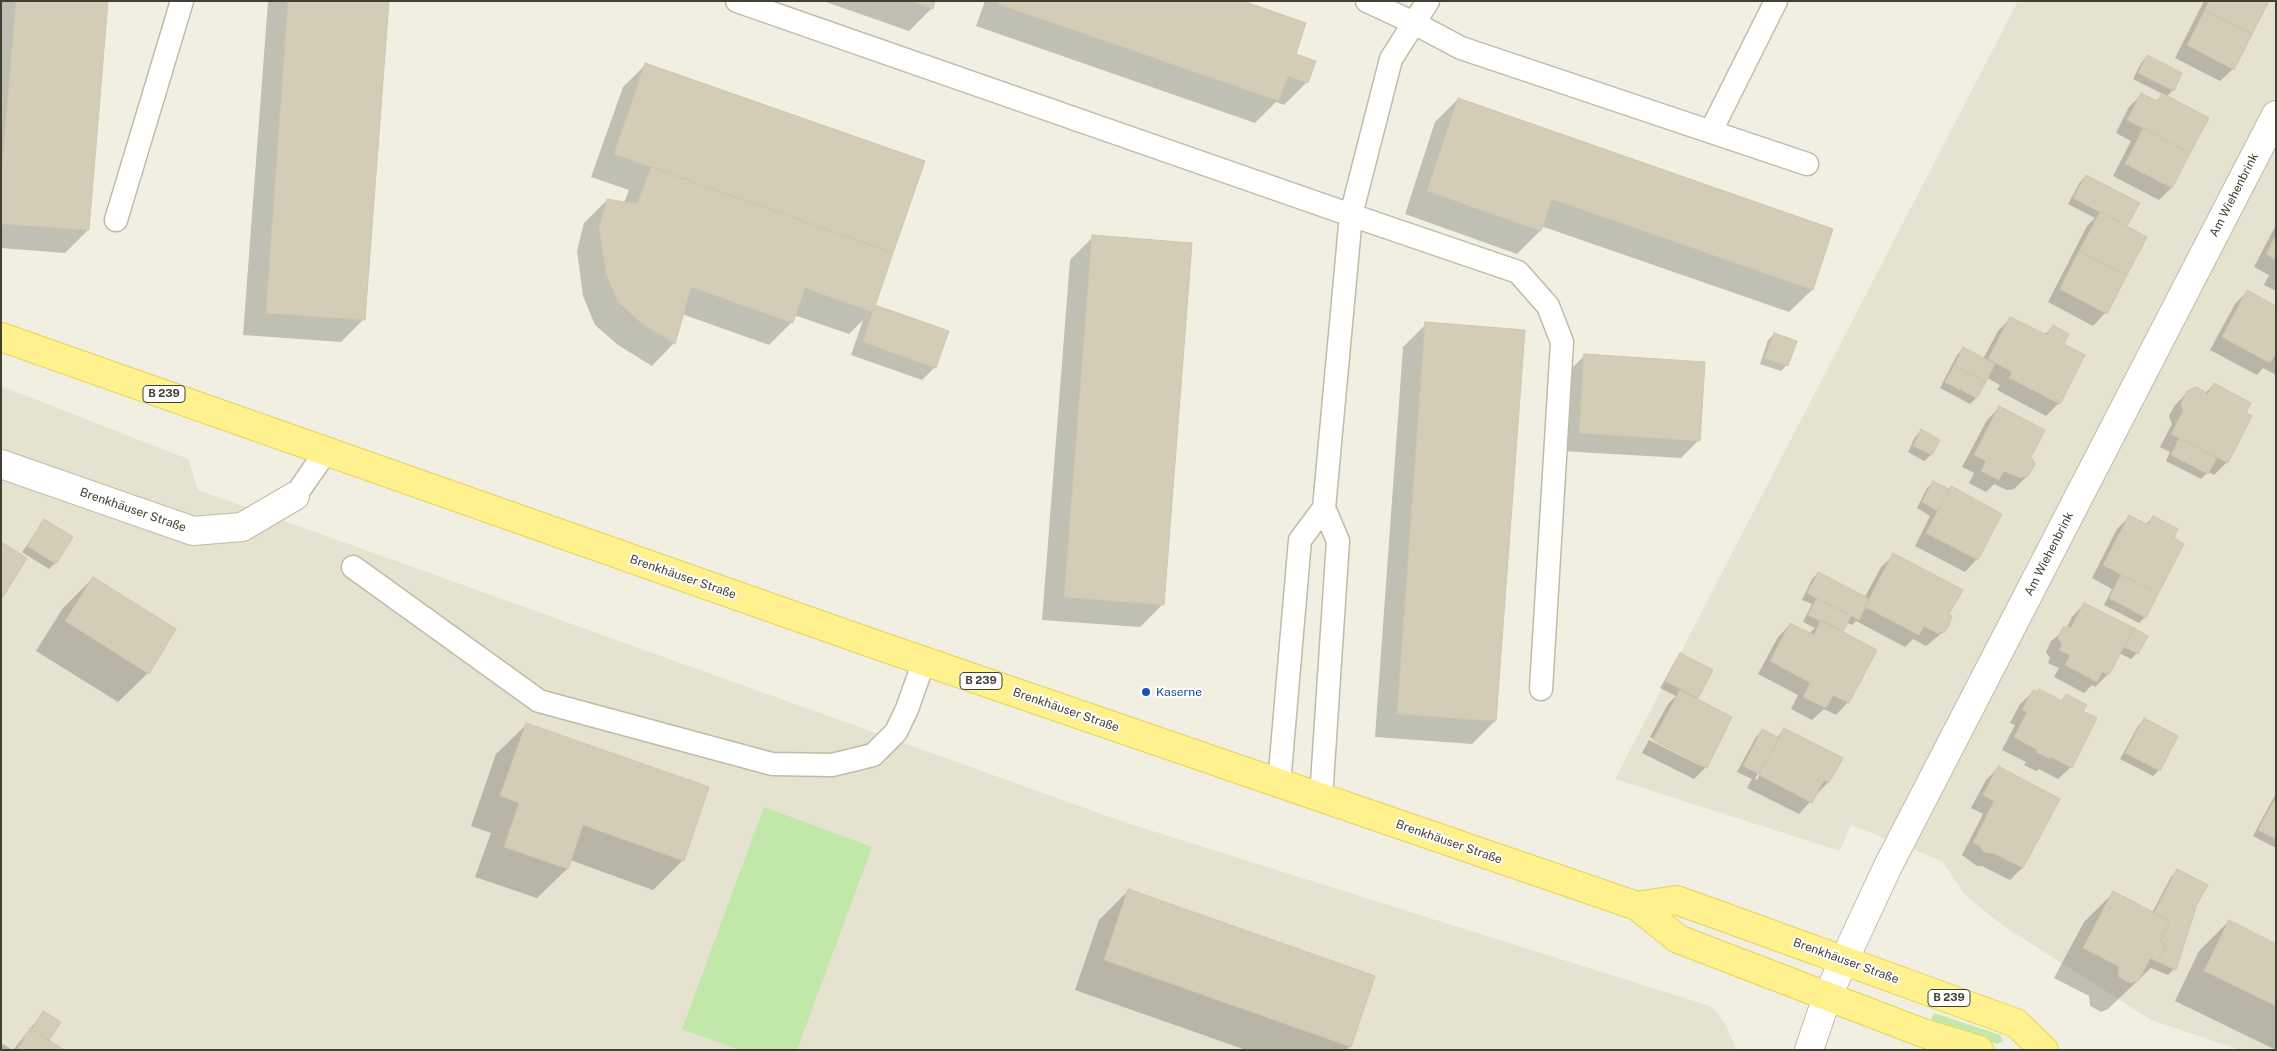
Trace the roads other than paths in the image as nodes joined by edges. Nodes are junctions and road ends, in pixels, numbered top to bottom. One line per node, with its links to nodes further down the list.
1 (182, 1): 11 (lane)
2 (737, 1): 10 (lane)
3 (1367, 1): 6 (lane)
4 (1428, 1): 6 (lane)
5 (1776, 1): 8 (lane)
6 (1414, 23): 8 (lane); 10 (lane)
7 (2276, 115): 23 (street, Am Wiehenbrink)
8 (1711, 131): 9 (lane)
9 (1807, 164)
10 (1351, 214): 16 (lane); 19 (lane)
11 (116, 220)
12 (1, 337): 13 (main road, Brenkhäuser Straße / B 239)
13 (326, 450): 15 (lane, Brenkhäuser Straße); 18 (main road, Brenkhäuser Straße / B 239)
14 (1, 464): 15 (street, Brenkhäuser Straße)
15 (295, 496)
16 (1324, 508): 20 (lane); 21 (lane)
17 (353, 566): 18 (lane)
18 (924, 661): 20 (main road, Brenkhäuser Straße / B 239)
19 (1541, 689)
20 (1279, 784): 21 (main road, Brenkhäuser Straße / B 239)
21 (1321, 798): 22 (main road, Brenkhäuser Straße / B 239)
22 (1637, 906): 23 (main road, Brenkhäuser Straße / B 239); 24 (main road, Brenkhäuser Straße / B 239)
23 (1845, 960): 24 (street, Am Wiehenbrink); 27 (main road, Brenkhäuser Straße / B 239)
24 (1827, 997): 25 (street, Am Wiehenbrink); 26 (main road, Brenkhäuser Straße / B 239)
25 (1809, 1050)
26 (1979, 1050)
27 (2044, 1050)

